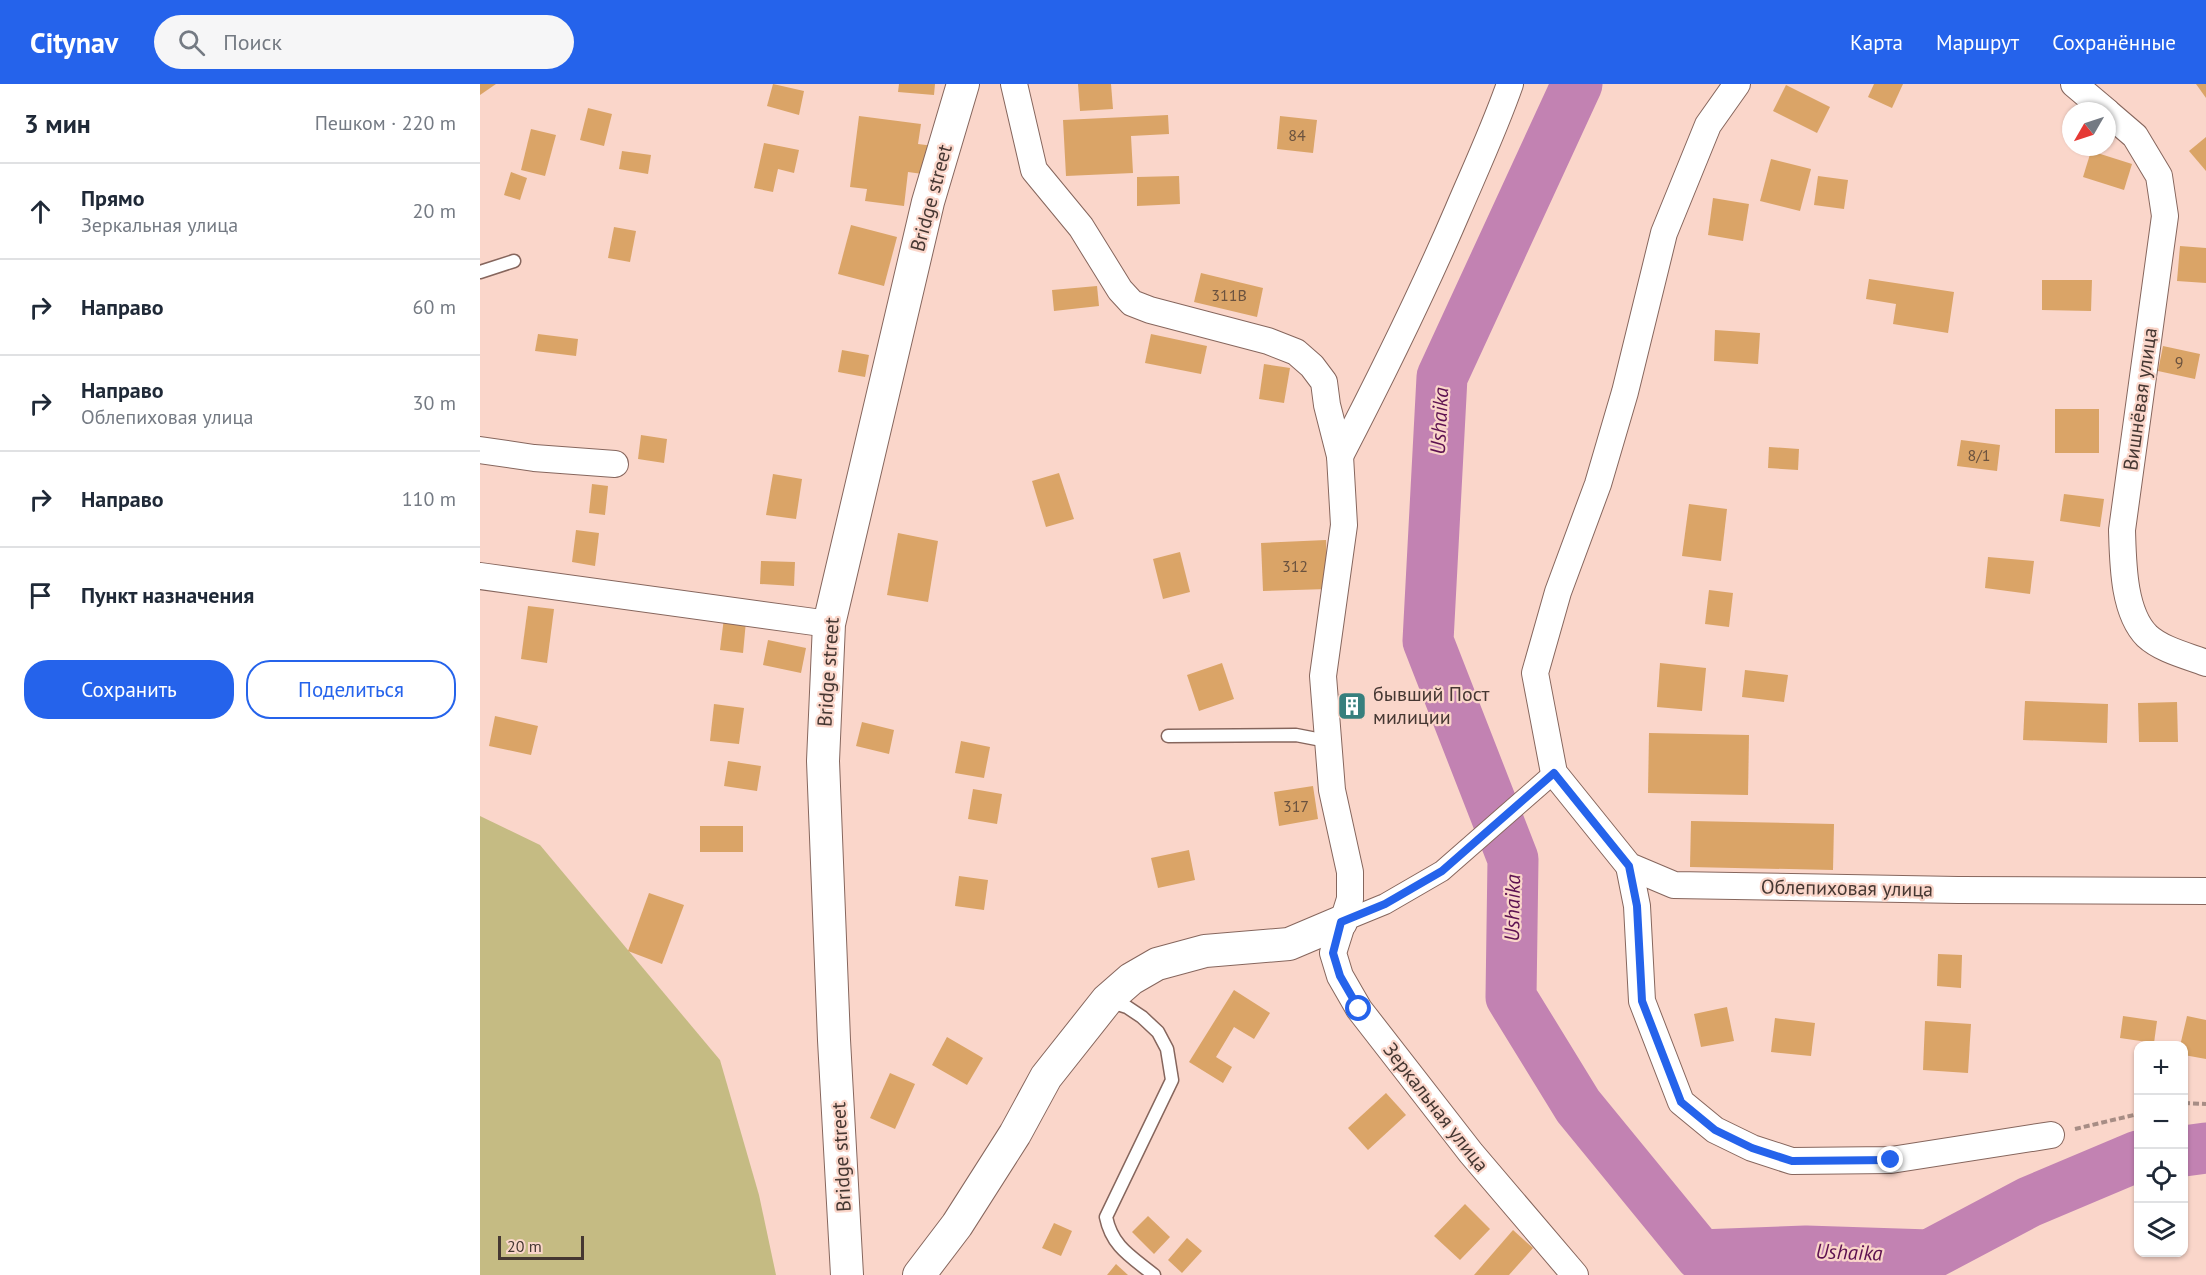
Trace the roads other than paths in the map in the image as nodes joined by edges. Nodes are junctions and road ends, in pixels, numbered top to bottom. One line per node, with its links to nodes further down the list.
1 (963, 84): 14 (street, Bridge street)
2 (1014, 84): 11 (street, Зеркальная улица)
3 (1510, 84): 11 (street)
4 (1737, 84): 18 (street)
5 (2079, 85): 6 (street, Вишнёвая улица)
6 (2097, 102)
7 (2116, 119): 15 (street, Вишнёвая улица)
8 (514, 261): 9 (lane)
9 (480, 272)
10 (480, 450): 12 (street)
11 (1340, 456): 17 (street, Зеркальная улица)
12 (615, 464)
13 (480, 576): 14 (street)
14 (829, 624): 24 (street, Bridge street)
15 (2206, 663)
16 (1168, 736): 17 (lane)
17 (1327, 741): 21 (street, Зеркальная улица)
18 (1547, 779): 19 (street, Облепиховая улица); 21 (street)
19 (1629, 866): 20 (street, Облепиховая улица); 23 (street)
20 (2206, 891)
21 (1341, 922): 22 (street); 27 (street, Зеркальная улица)
22 (1107, 1000): 25 (street); 26 (lane)
23 (2051, 1135)
24 (847, 1275)
25 (919, 1275)
26 (1154, 1275)
27 (1575, 1275)

